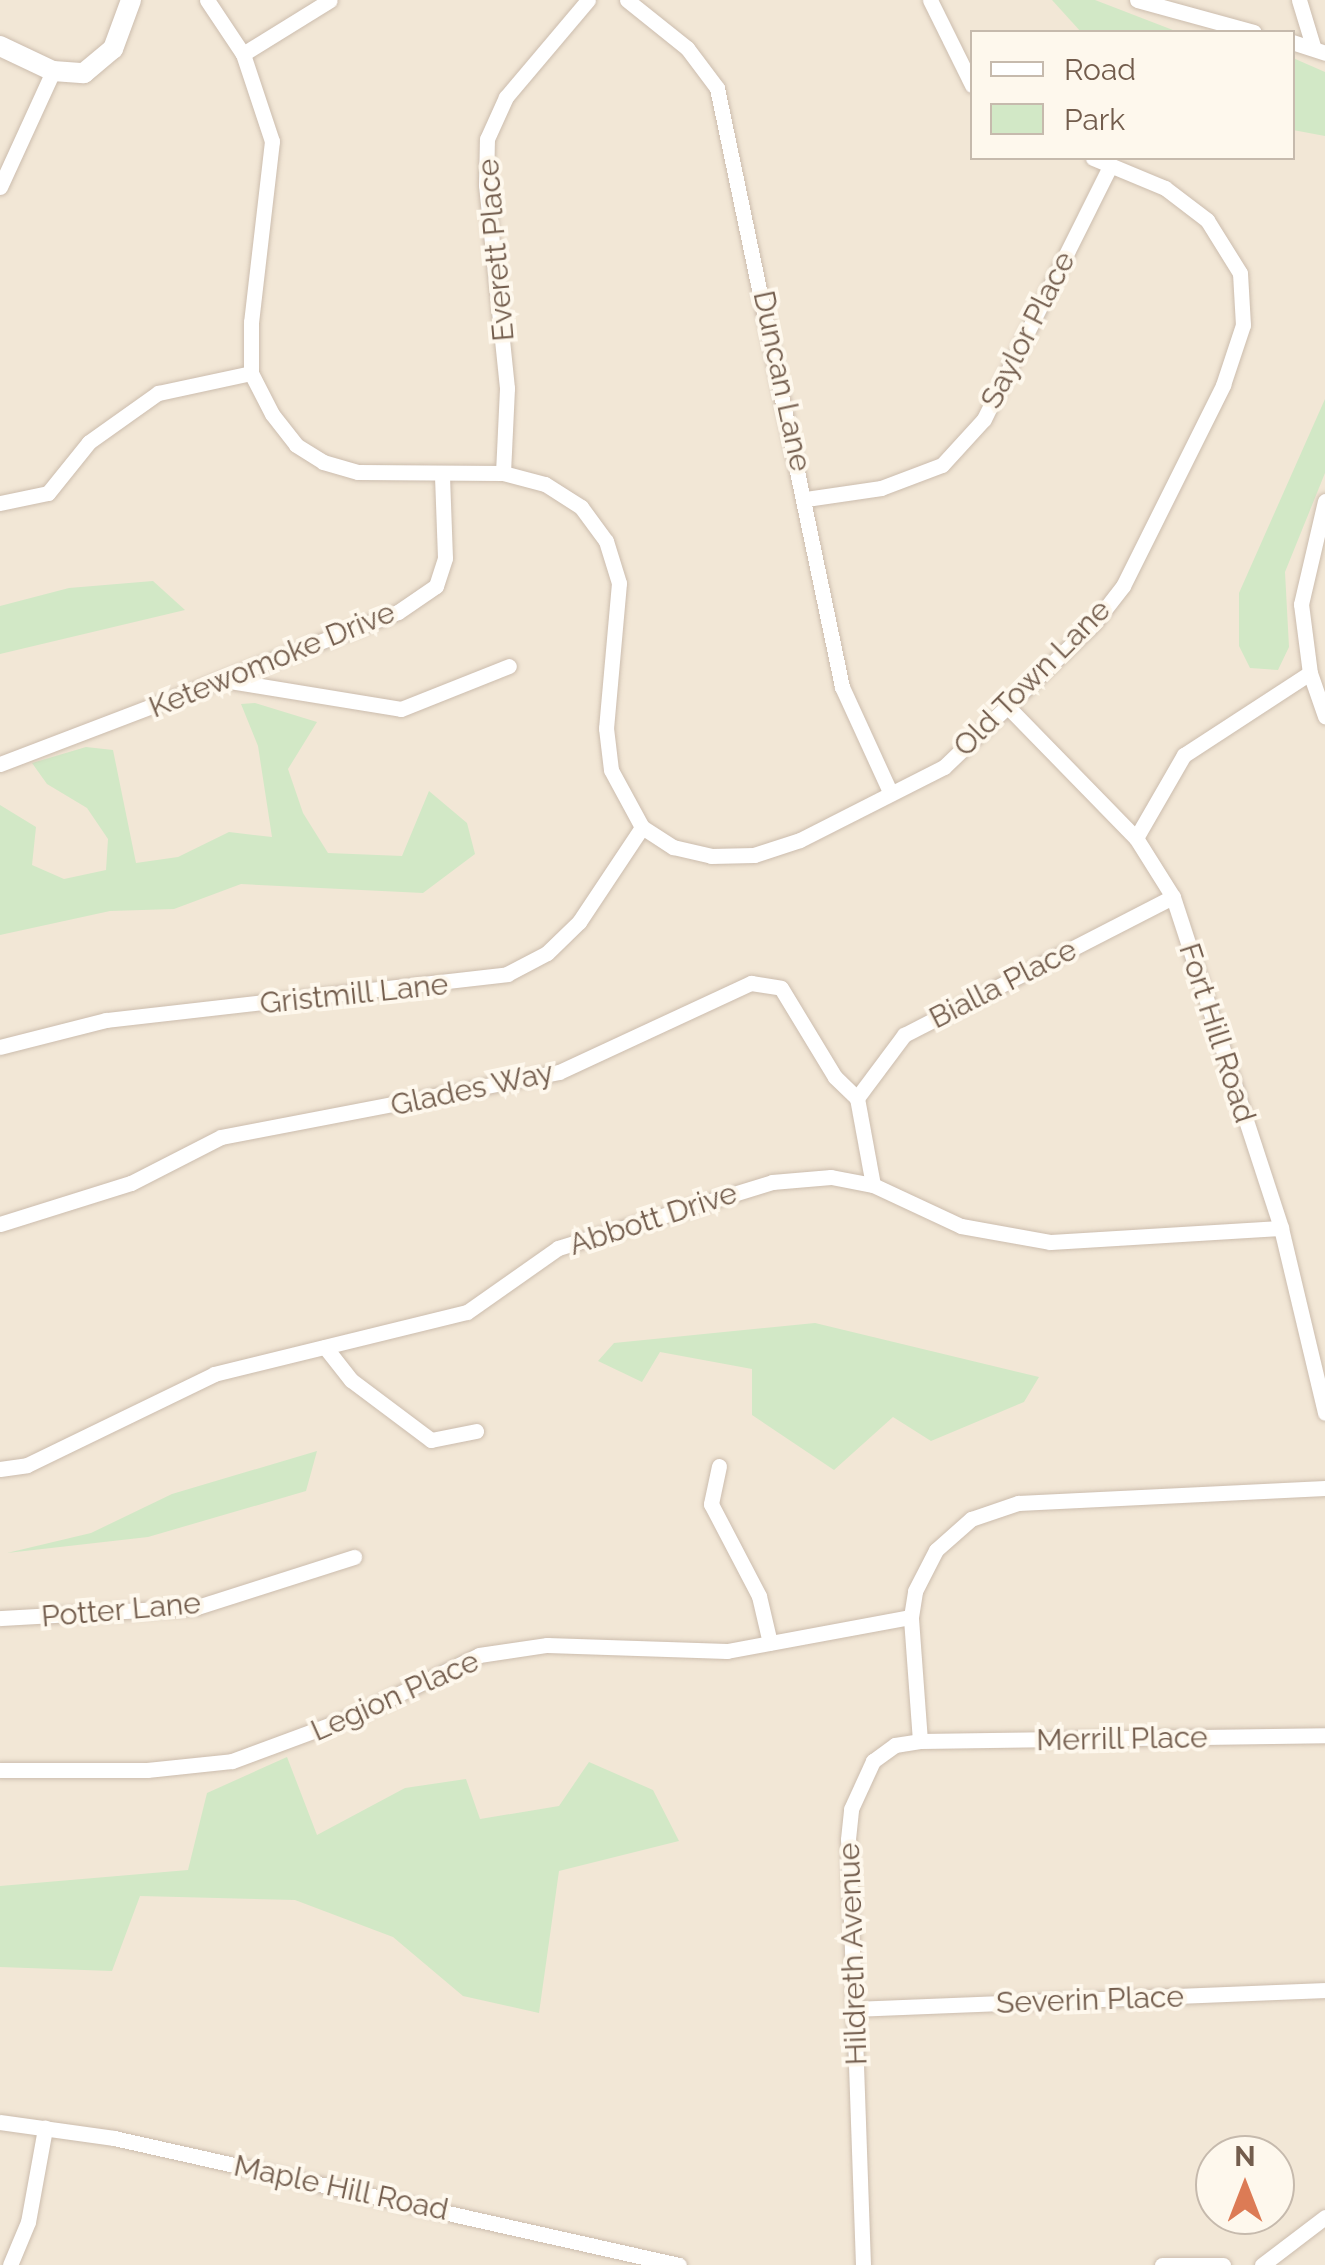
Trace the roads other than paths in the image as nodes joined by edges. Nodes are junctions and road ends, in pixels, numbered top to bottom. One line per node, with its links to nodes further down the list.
1 (207, 0): 13 (street)
2 (330, 0): 13 (street)
3 (588, 0): 20 (street, Everett Place)
4 (627, 0): 22 (street, Duncan Lane)
5 (930, 0): 15 (street)
6 (1136, 0): 9 (street)
7 (1299, 0): 12 (street)
8 (132, 1): 14 (street)
9 (1247, 30)
10 (1295, 43): 12 (street)
11 (0, 46): 14 (street)
12 (1319, 50)
13 (243, 54): 19 (street)
14 (53, 71): 18 (street)
15 (970, 81)
16 (1098, 160): 17 (street, Old Town Lane)
17 (1110, 166): 22 (street, Saylor Place); 28 (street, Old Town Lane)
18 (0, 186)
19 (251, 372): 21 (street); 24 (street)
20 (503, 474): 21 (street); 32 (street)
21 (442, 477): 27 (street, Ketewomoke Drive)
22 (806, 499): 31 (street, Duncan Lane)
23 (1325, 501): 26 (street)
24 (0, 504)
25 (509, 666): 27 (street)
26 (1310, 673): 29 (street); 33 (street)
27 (226, 680): 30 (street, Ketewomoke Drive)
28 (1008, 707): 31 (street, Old Town Lane); 33 (street, Fort Hill Road)
29 (1325, 716)
30 (0, 764)
31 (890, 792): 32 (street, Old Town Lane)
32 (642, 826): 35 (street, Gristmill Lane)
33 (1136, 838): 34 (street, Fort Hill Road)
34 (1173, 898): 36 (street, Bialla Place); 39 (street, Fort Hill Road)
35 (0, 1047)
36 (857, 1098): 37 (street, Glades Way); 38 (street, Glades Way)
37 (873, 1184): 39 (street, Abbott Drive); 40 (street, Abbott Drive)
38 (0, 1224)
39 (1281, 1228): 41 (street, Fort Hill Road)
40 (325, 1347): 42 (street); 44 (street, Abbott Drive)
41 (1325, 1413)
42 (476, 1430)
43 (718, 1466): 49 (street)
44 (0, 1469)
45 (1325, 1488): 47 (street)
46 (354, 1557): 48 (street, Potter Lane)
47 (911, 1617): 49 (street, Legion Place); 51 (street)
48 (0, 1618)
49 (770, 1642): 52 (street, Legion Place)
50 (1325, 1735): 51 (street, Merrill Place)
51 (920, 1741): 54 (street, Hildreth Avenue)
52 (0, 1770)
53 (1325, 1990): 54 (street, Severin Place)
54 (854, 2009): 60 (street, Hildreth Avenue)
55 (0, 2122): 56 (street, Maple Hill Road)
56 (45, 2128): 58 (street); 59 (street, Maple Hill Road)
57 (1325, 2217): 63 (street)
58 (10, 2265)
59 (680, 2265)
60 (863, 2265)
61 (1162, 2265): 62 (street)
62 (1223, 2265)
63 (1262, 2265)

